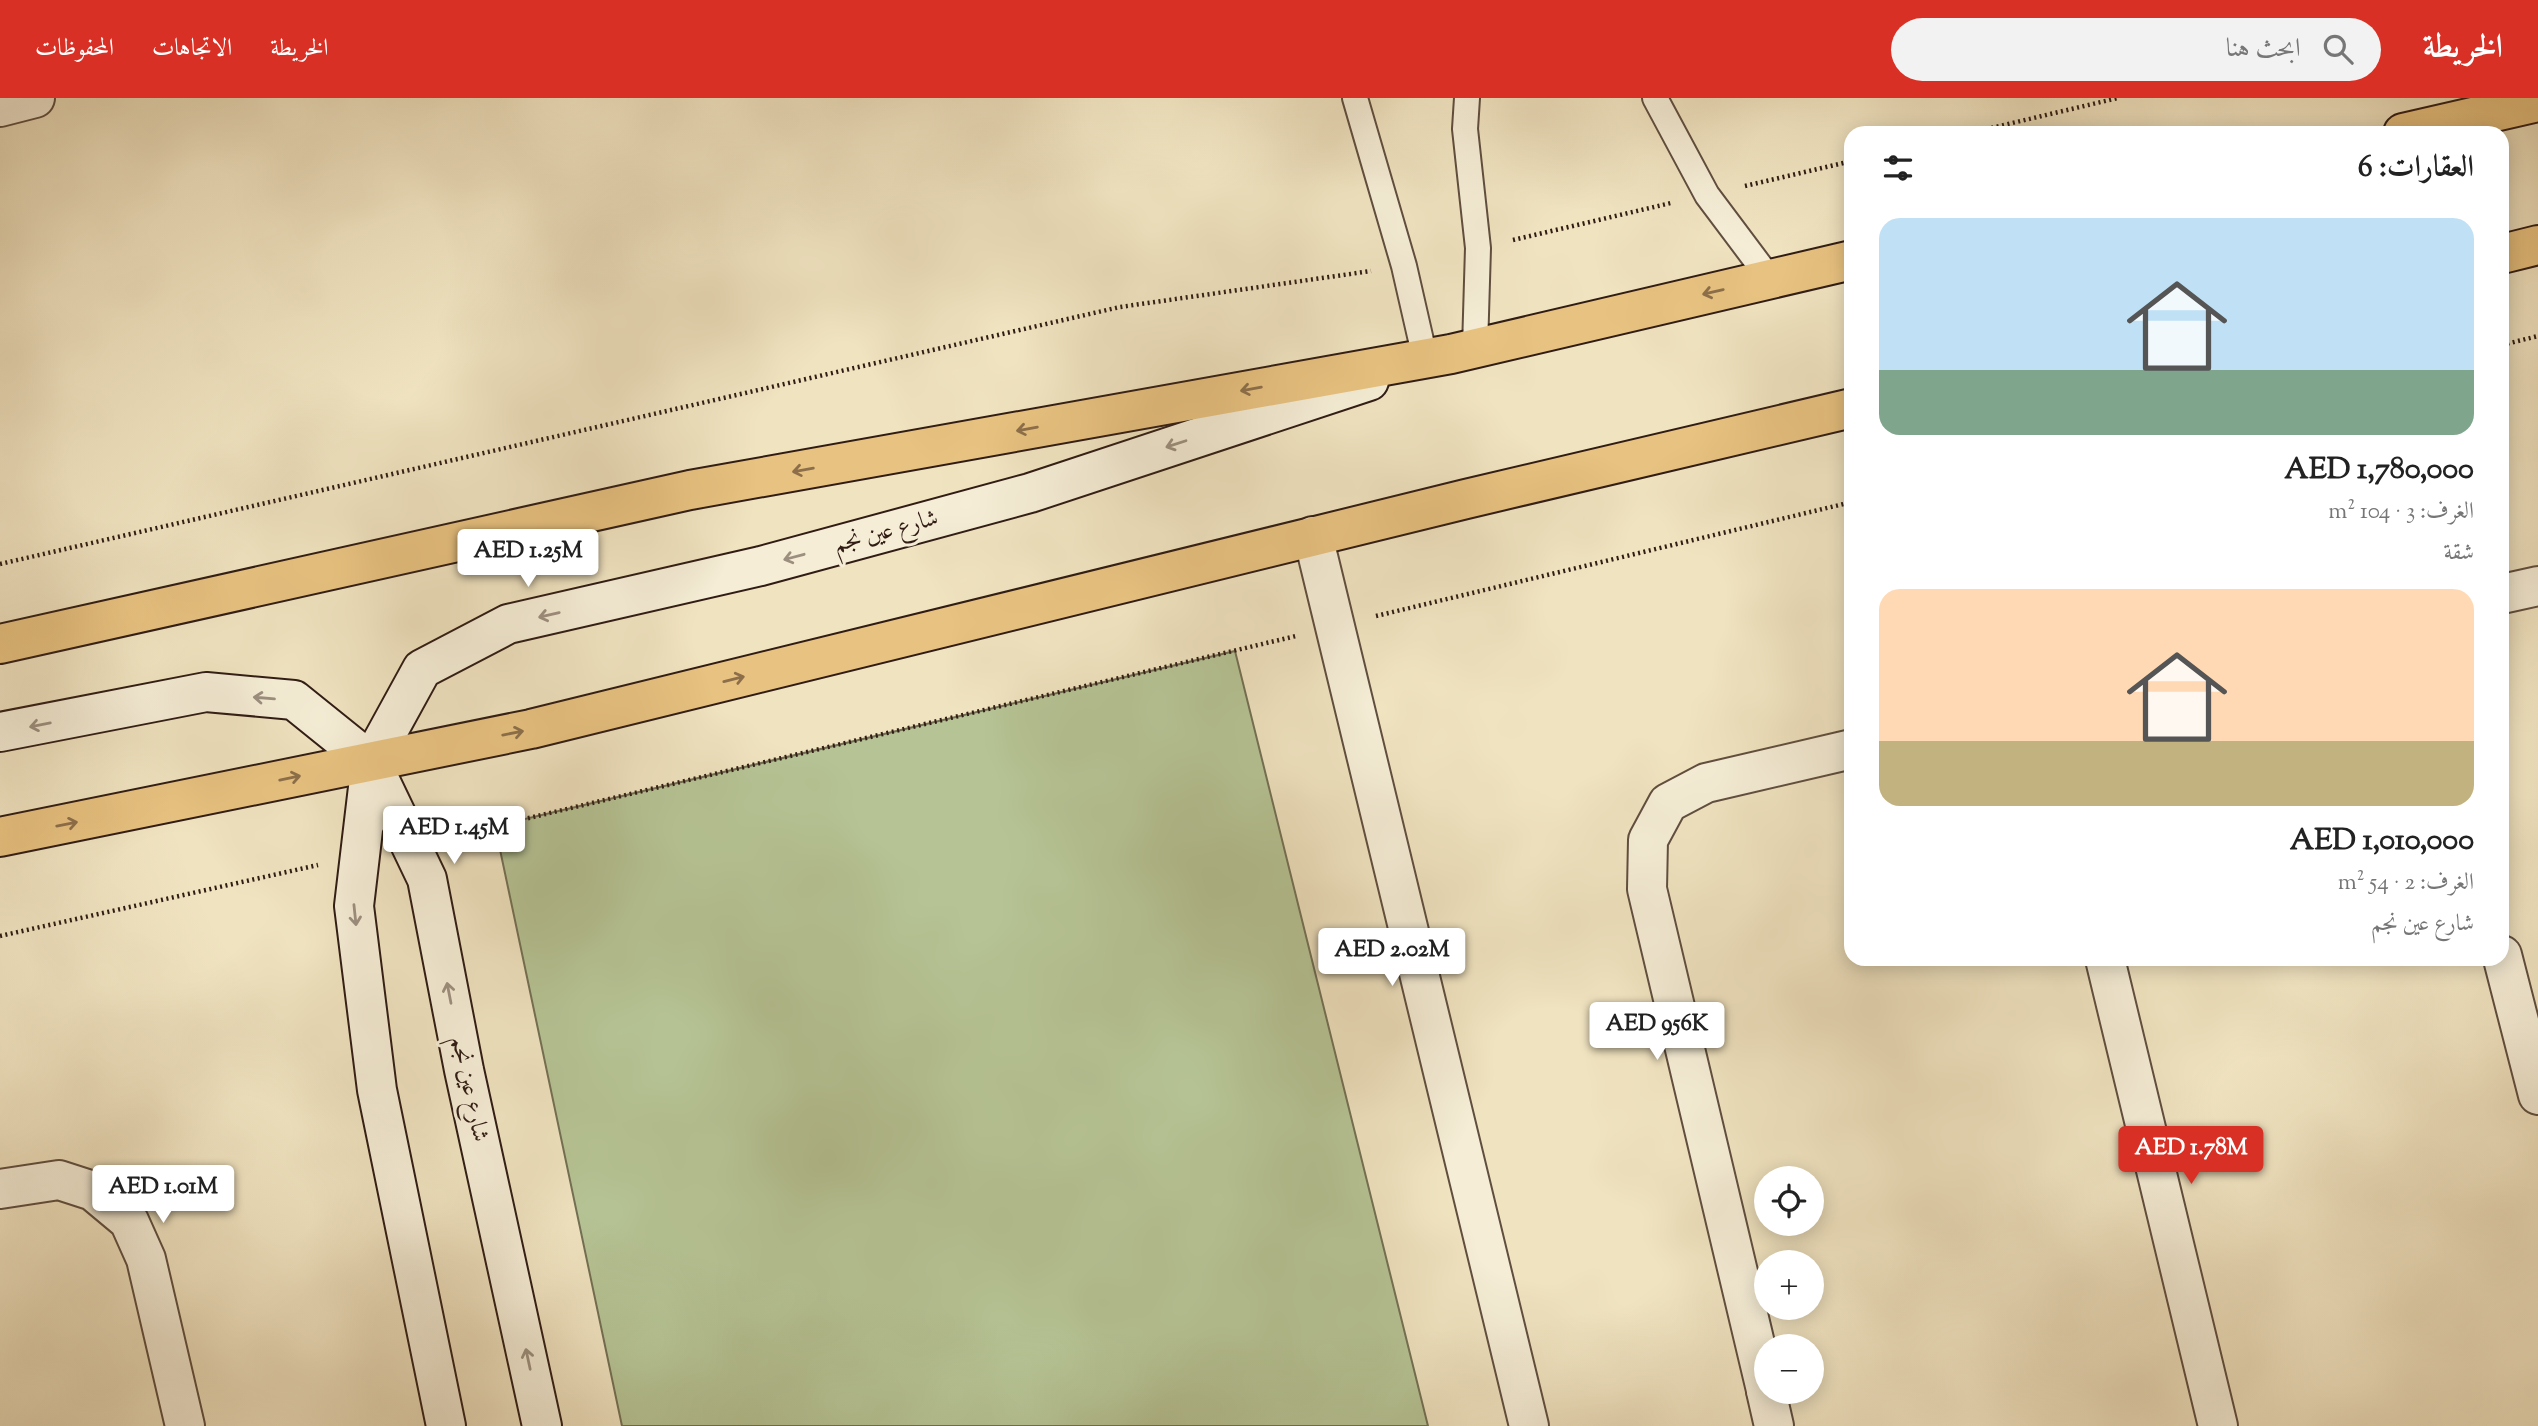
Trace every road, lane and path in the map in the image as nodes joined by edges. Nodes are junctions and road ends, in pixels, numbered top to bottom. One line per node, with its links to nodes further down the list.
1 (35, 98): 7 (main road)
2 (1355, 98): 16 (lane)
3 (1467, 98): 13 (lane)
4 (1655, 98): 11 (lane)
5 (2118, 98): 8 (path)
6 (2538, 102): 9 (main road)
7 (0, 107)
8 (2000, 126)
9 (2433, 126)
10 (1844, 163): 11 (path)
11 (1707, 195): 13 (path); 17 (lane)
12 (2538, 245): 14 (main road)
13 (1478, 248): 20 (lane)
14 (2509, 252)
15 (1844, 263): 17 (main road)
16 (1404, 266): 20 (lane); 24 (path)
17 (1770, 279): 20 (main road, one-way to 20)
18 (2538, 337): 19 (path)
19 (2509, 343)
20 (1450, 353): 28 (main road, one-way to 28); 31 (main road, شارع عين نجم, one-way to 31)
21 (1844, 410): 23 (main road)
22 (1844, 504): 27 (path)
23 (1313, 536): 27 (main road); 31 (main road, one-way to 23)
24 (0, 564)
25 (2538, 586): 26 (main road)
26 (2509, 592)
27 (1335, 626): 33 (path); 45 (main road)
28 (0, 644)
29 (0, 732): 31 (main road, شارع عين نجم, one-way to 29)
30 (1844, 751): 40 (main road)
31 (371, 762): 32 (main road, one-way to 31); 33 (main road, شارع عين نجم); 34 (main road, شارع عين نجم)
32 (0, 837)
33 (411, 846): 44 (main road, شارع عين نجم, one-way to 33)
34 (360, 856): 35 (path); 43 (main road, شارع عين نجم, one-way to 43)
35 (0, 936)
36 (2107, 966): 47 (main road)
37 (2505, 966): 38 (main road)
38 (2538, 1095)
39 (0, 1189): 42 (main road)
40 (1754, 1340)
41 (1769, 1404): 46 (main road)
42 (185, 1426)
43 (446, 1426)
44 (542, 1426)
45 (1529, 1426)
46 (1774, 1426)
47 (2218, 1426)

